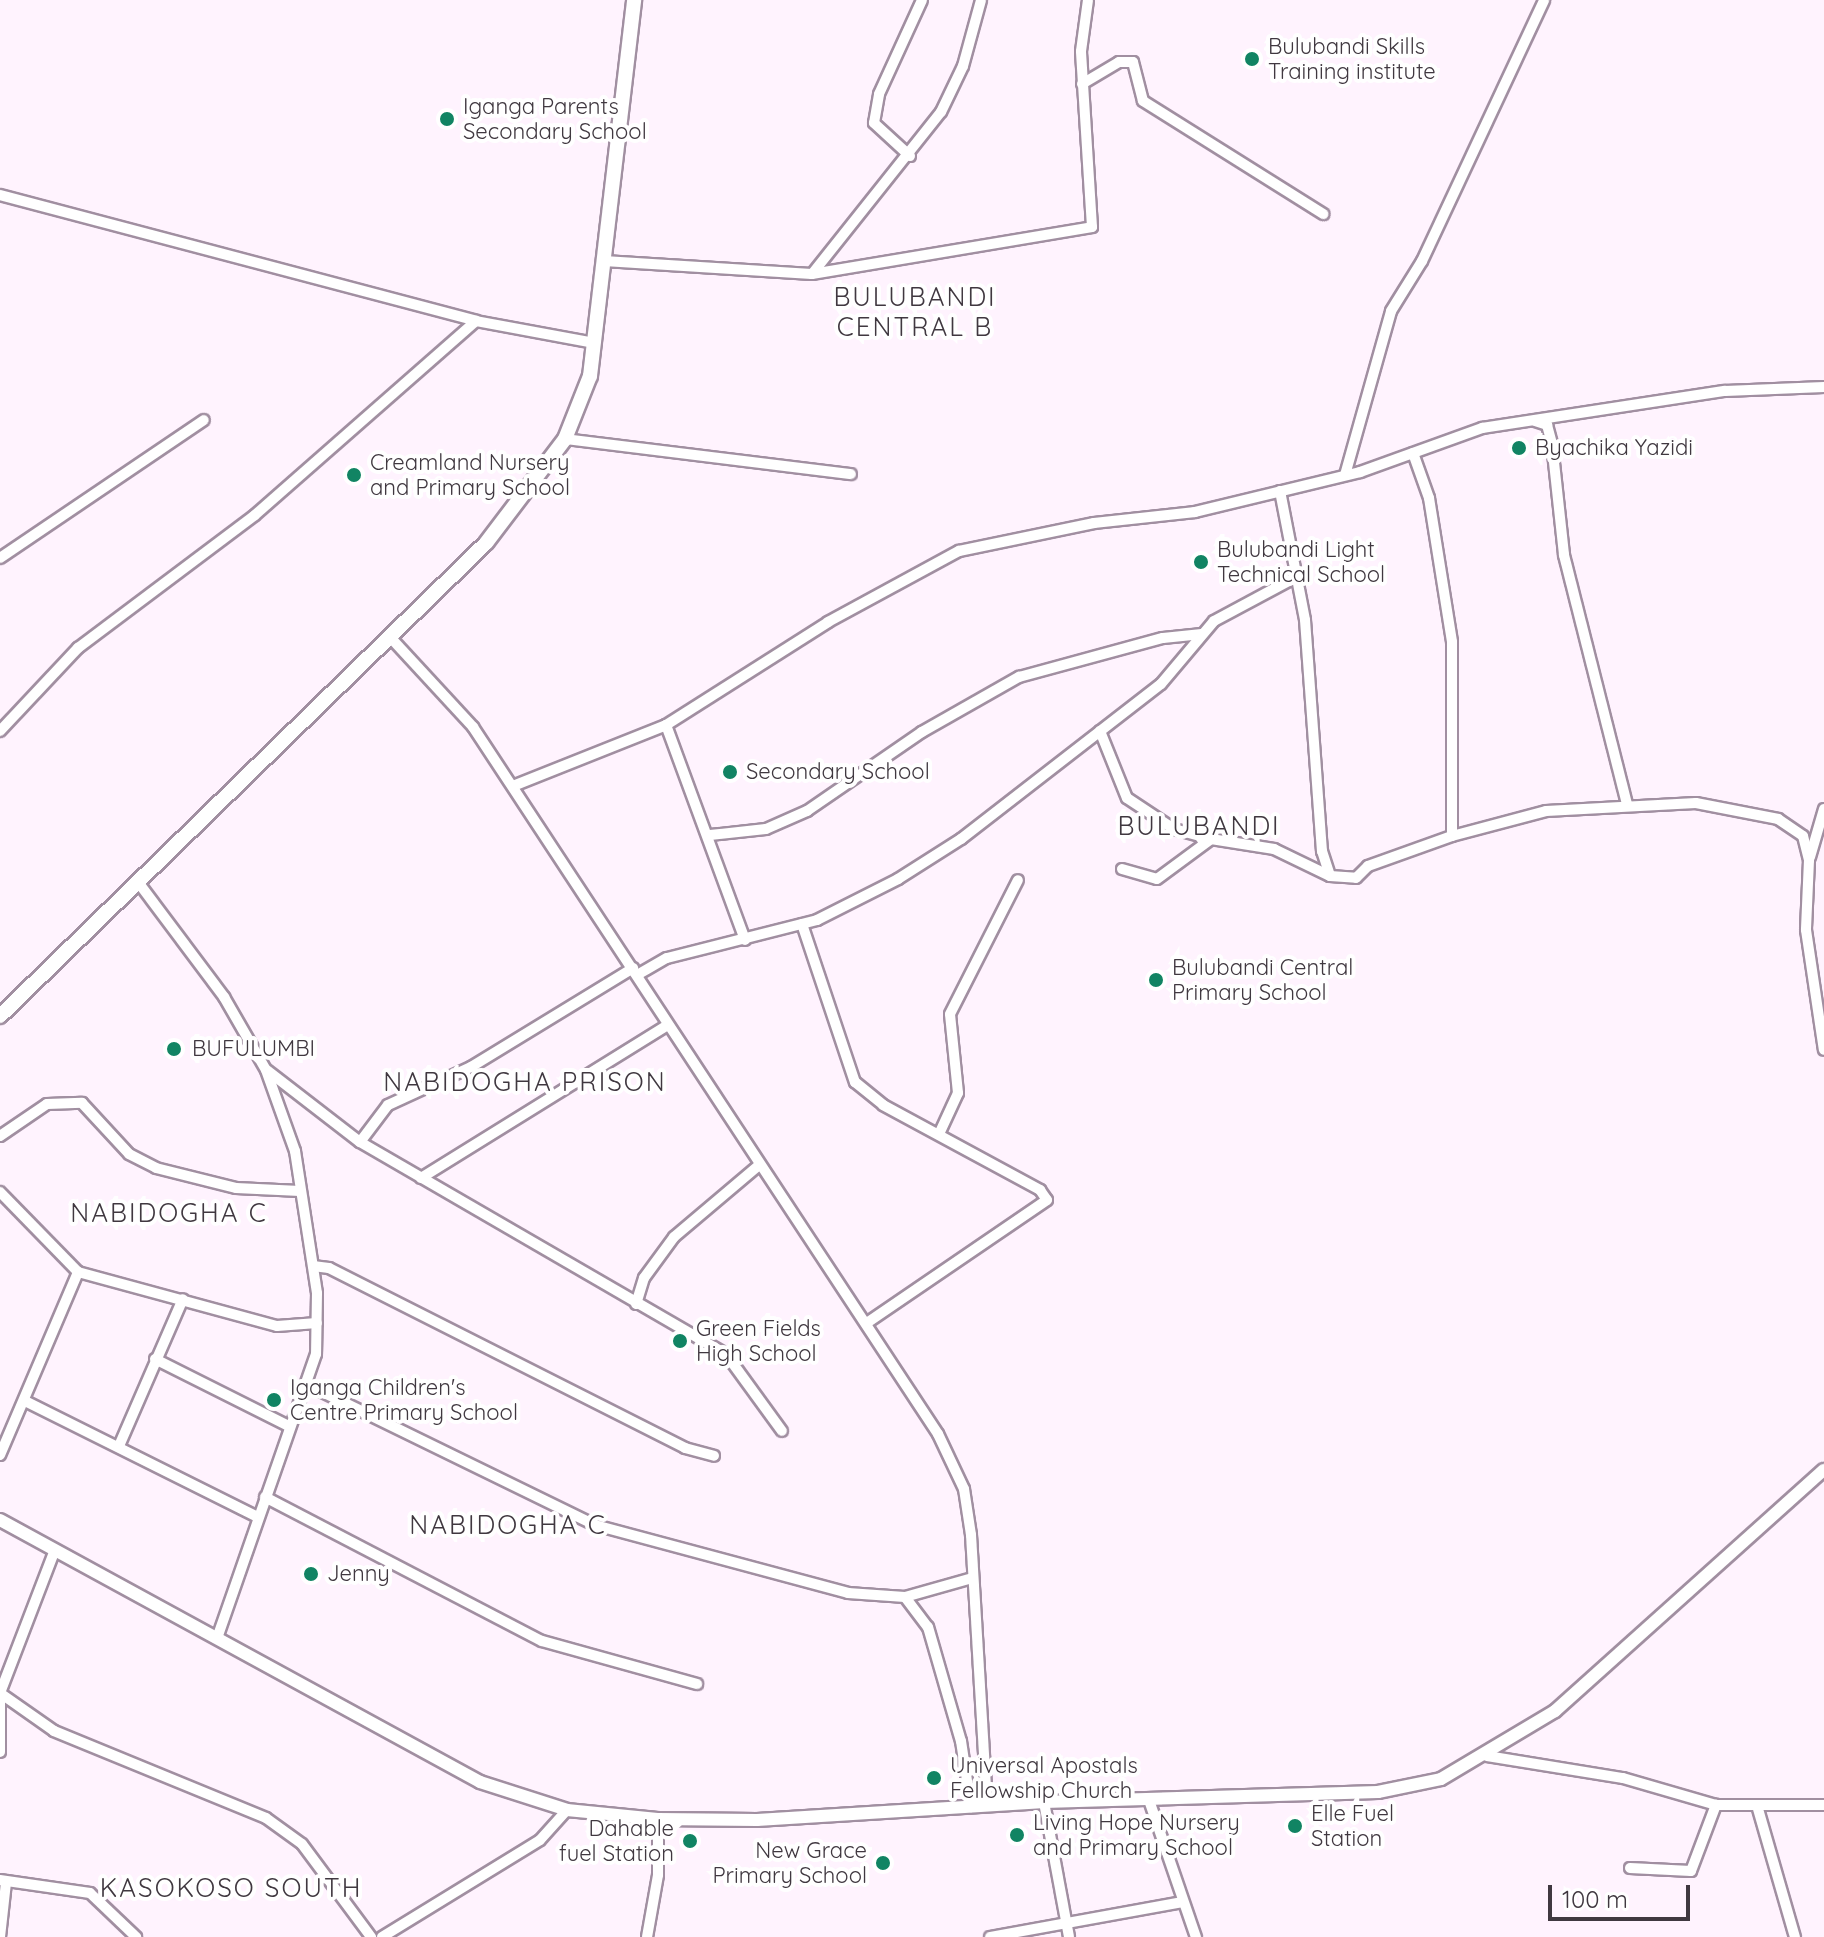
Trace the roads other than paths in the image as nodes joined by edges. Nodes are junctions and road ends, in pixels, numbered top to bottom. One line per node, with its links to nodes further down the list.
1 (634, 0): 10 (main road)
2 (922, 0): 7 (street)
3 (981, 0): 7 (street)
4 (1088, 0): 6 (street)
5 (1544, 0): 20 (street)
6 (1082, 84): 9 (street); 11 (street)
7 (910, 156): 11 (street)
8 (0, 195): 12 (street)
9 (1323, 214)
10 (604, 261): 11 (street); 13 (main road)
11 (812, 274)
12 (476, 321): 13 (street); 27 (street)
13 (595, 343): 17 (main road)
14 (1824, 387): 16 (street)
15 (204, 420): 22 (street)
16 (1534, 420): 18 (street); 30 (street)
17 (565, 439): 19 (street); 25 (main road)
18 (1413, 453): 20 (street); 33 (street)
19 (851, 474)
20 (1345, 475): 21 (street)
21 (1280, 491): 23 (street); 26 (street)
22 (0, 558)
23 (1298, 576): 24 (street); 37 (street)
24 (1202, 634): 28 (street); 32 (street)
25 (391, 638): 29 (street); 39 (main road)
26 (666, 725): 29 (street); 32 (street)
27 (0, 731)
28 (1100, 731): 34 (street); 40 (street)
29 (513, 786): 42 (street)
30 (1627, 804): 33 (street); 35 (street)
31 (1824, 809): 35 (street)
32 (710, 835): 41 (street)
33 (1452, 836): 37 (street)
34 (1211, 839): 36 (street); 37 (street)
35 (1809, 860): 45 (street)
36 (1122, 869)
37 (1330, 876)
38 (1018, 880): 47 (street)
39 (138, 882): 43 (main road); 46 (street)
40 (802, 924): 41 (street); 47 (street)
41 (745, 940): 42 (street)
42 (635, 972): 44 (street); 49 (street)
43 (0, 1016)
44 (665, 1027): 50 (street); 51 (street)
45 (1824, 1050)
46 (266, 1070): 49 (street); 52 (street)
47 (940, 1132): 59 (street)
48 (0, 1136): 52 (street)
49 (360, 1142): 51 (street)
50 (758, 1166): 57 (street); 59 (street)
51 (421, 1178): 57 (street)
52 (300, 1191): 54 (street)
53 (0, 1192): 55 (street)
54 (313, 1266): 58 (street); 67 (street)
55 (78, 1272): 56 (street); 62 (street)
56 (183, 1299): 58 (street); 60 (street)
57 (636, 1304): 64 (street)
58 (317, 1323): 61 (street)
59 (867, 1323): 73 (street)
60 (155, 1359): 63 (street); 65 (street)
61 (306, 1384): 63 (street); 74 (street)
62 (25, 1401): 65 (street); 66 (street)
63 (289, 1426): 69 (street)
64 (782, 1431)
65 (119, 1446): 70 (street)
66 (0, 1455)
67 (714, 1456)
68 (1824, 1470): 79 (street)
69 (265, 1497): 70 (street); 76 (street)
70 (258, 1517): 75 (street)
71 (0, 1520): 72 (street)
72 (54, 1552): 75 (street); 77 (street)
73 (972, 1578): 74 (street); 84 (street)
74 (905, 1597): 85 (street)
75 (218, 1636): 87 (street)
76 (697, 1684)
77 (0, 1693): 78 (street); 95 (street)
78 (0, 1752)
79 (1487, 1756): 80 (street); 82 (street)
80 (1149, 1800): 81 (street); 91 (street)
81 (1044, 1802): 84 (street); 92 (street)
82 (1716, 1805): 86 (street); 89 (street)
83 (1824, 1805): 86 (street)
84 (987, 1806): 85 (street)
85 (971, 1807): 88 (street)
86 (1758, 1809): 101 (street)
87 (567, 1810): 88 (street); 96 (street)
88 (658, 1819): 97 (street)
89 (1630, 1868)
90 (3, 1881): 93 (street); 94 (street)
91 (1182, 1902): 92 (street); 100 (street)
92 (1067, 1925): 98 (street); 99 (street)
93 (0, 1937)
94 (136, 1937)
95 (371, 1937)
96 (382, 1937)
97 (647, 1937)
98 (990, 1937)
99 (1069, 1937)
100 (1196, 1937)
101 (1795, 1937)

